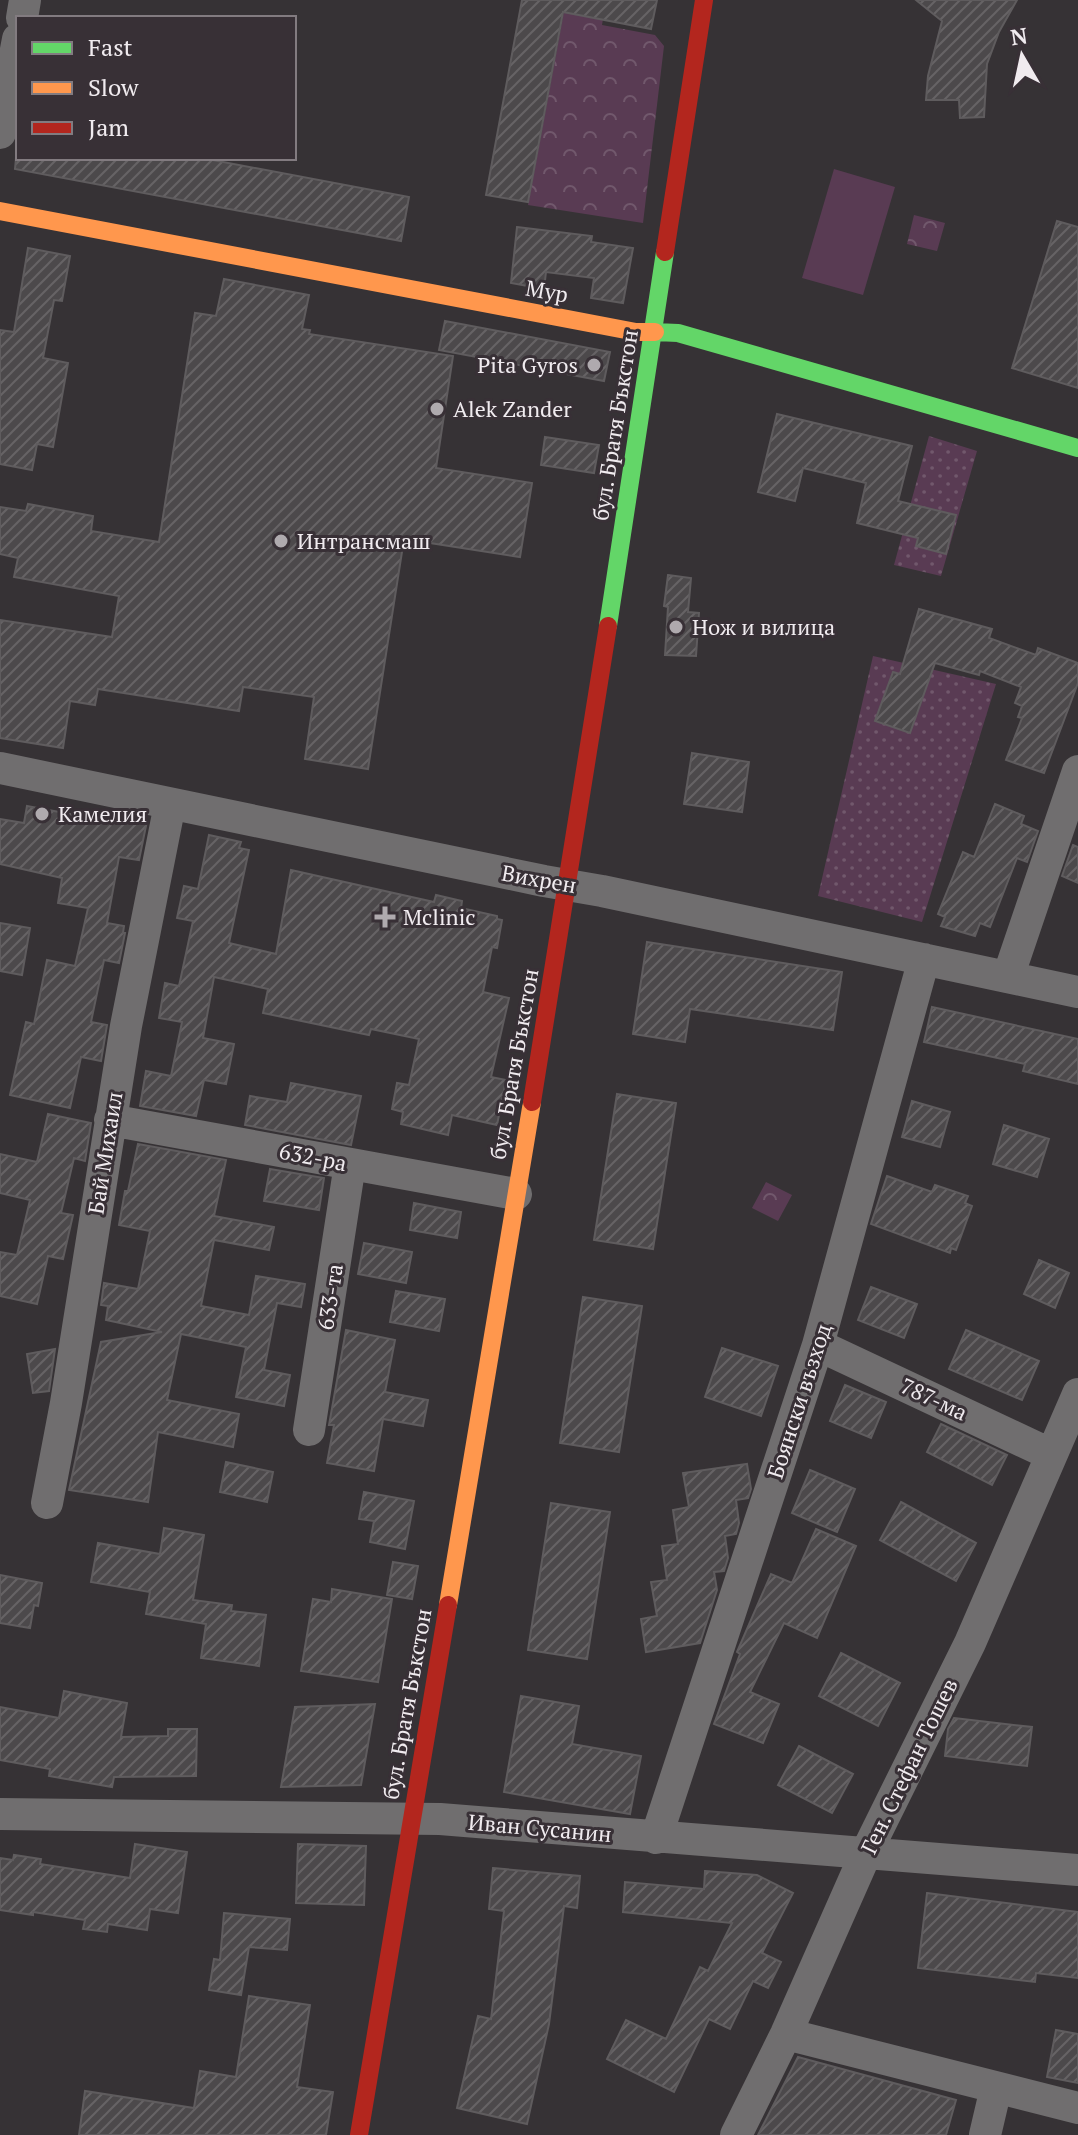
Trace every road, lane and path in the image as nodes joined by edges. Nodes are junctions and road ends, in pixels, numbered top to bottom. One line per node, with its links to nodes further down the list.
1 (704, 0): 5 (street, бул. Братя Бъкстон)
2 (16, 49): 3 (street)
3 (0, 133)
4 (0, 211): 5 (street, Мур)
5 (654, 332): 6 (street, Мур); 10 (street, бул. Братя Бъкстон)
6 (1078, 448)
7 (0, 768): 9 (street, Вихрен)
8 (1078, 771): 12 (street)
9 (170, 804): 10 (street, Вихрен); 14 (street, Бай Михаил)
10 (568, 885): 11 (street, Вихрен); 16 (street, бул. Братя Бъкстон)
11 (924, 959): 12 (street, Вихрен); 17 (street, Боянски възход)
12 (1008, 977): 13 (street, Вихрен)
13 (1078, 992)
14 (110, 1120): 15 (street, 632-ра); 21 (street, Бай Михаил)
15 (350, 1164): 16 (street, 632-ра); 19 (street, 633-та)
16 (516, 1194): 23 (street, бул. Братя Бъкстон)
17 (818, 1345): 20 (street, 787-ма); 24 (street, Боянски възход)
18 (1078, 1394): 20 (street, Ген. Стефан Тошев)
19 (309, 1430)
20 (1050, 1454): 25 (street, Ген. Стефан Тошев)
21 (47, 1503)
22 (0, 1814): 23 (street, Иван Сусанин)
23 (412, 1819): 24 (street, Иван Сусанин); 30 (street, бул. Братя Бъкстон)
24 (656, 1838): 25 (street, Иван Сусанин)
25 (866, 1853): 26 (street, Иван Сусанин); 27 (street, Ген. Стефан Тошев)
26 (1078, 1870)
27 (786, 2034): 28 (street); 31 (street, Ген. Стефан Тошев)
28 (996, 2088): 29 (street); 32 (street)
29 (1078, 2108)
30 (359, 2135)
31 (736, 2135)
32 (985, 2135)

